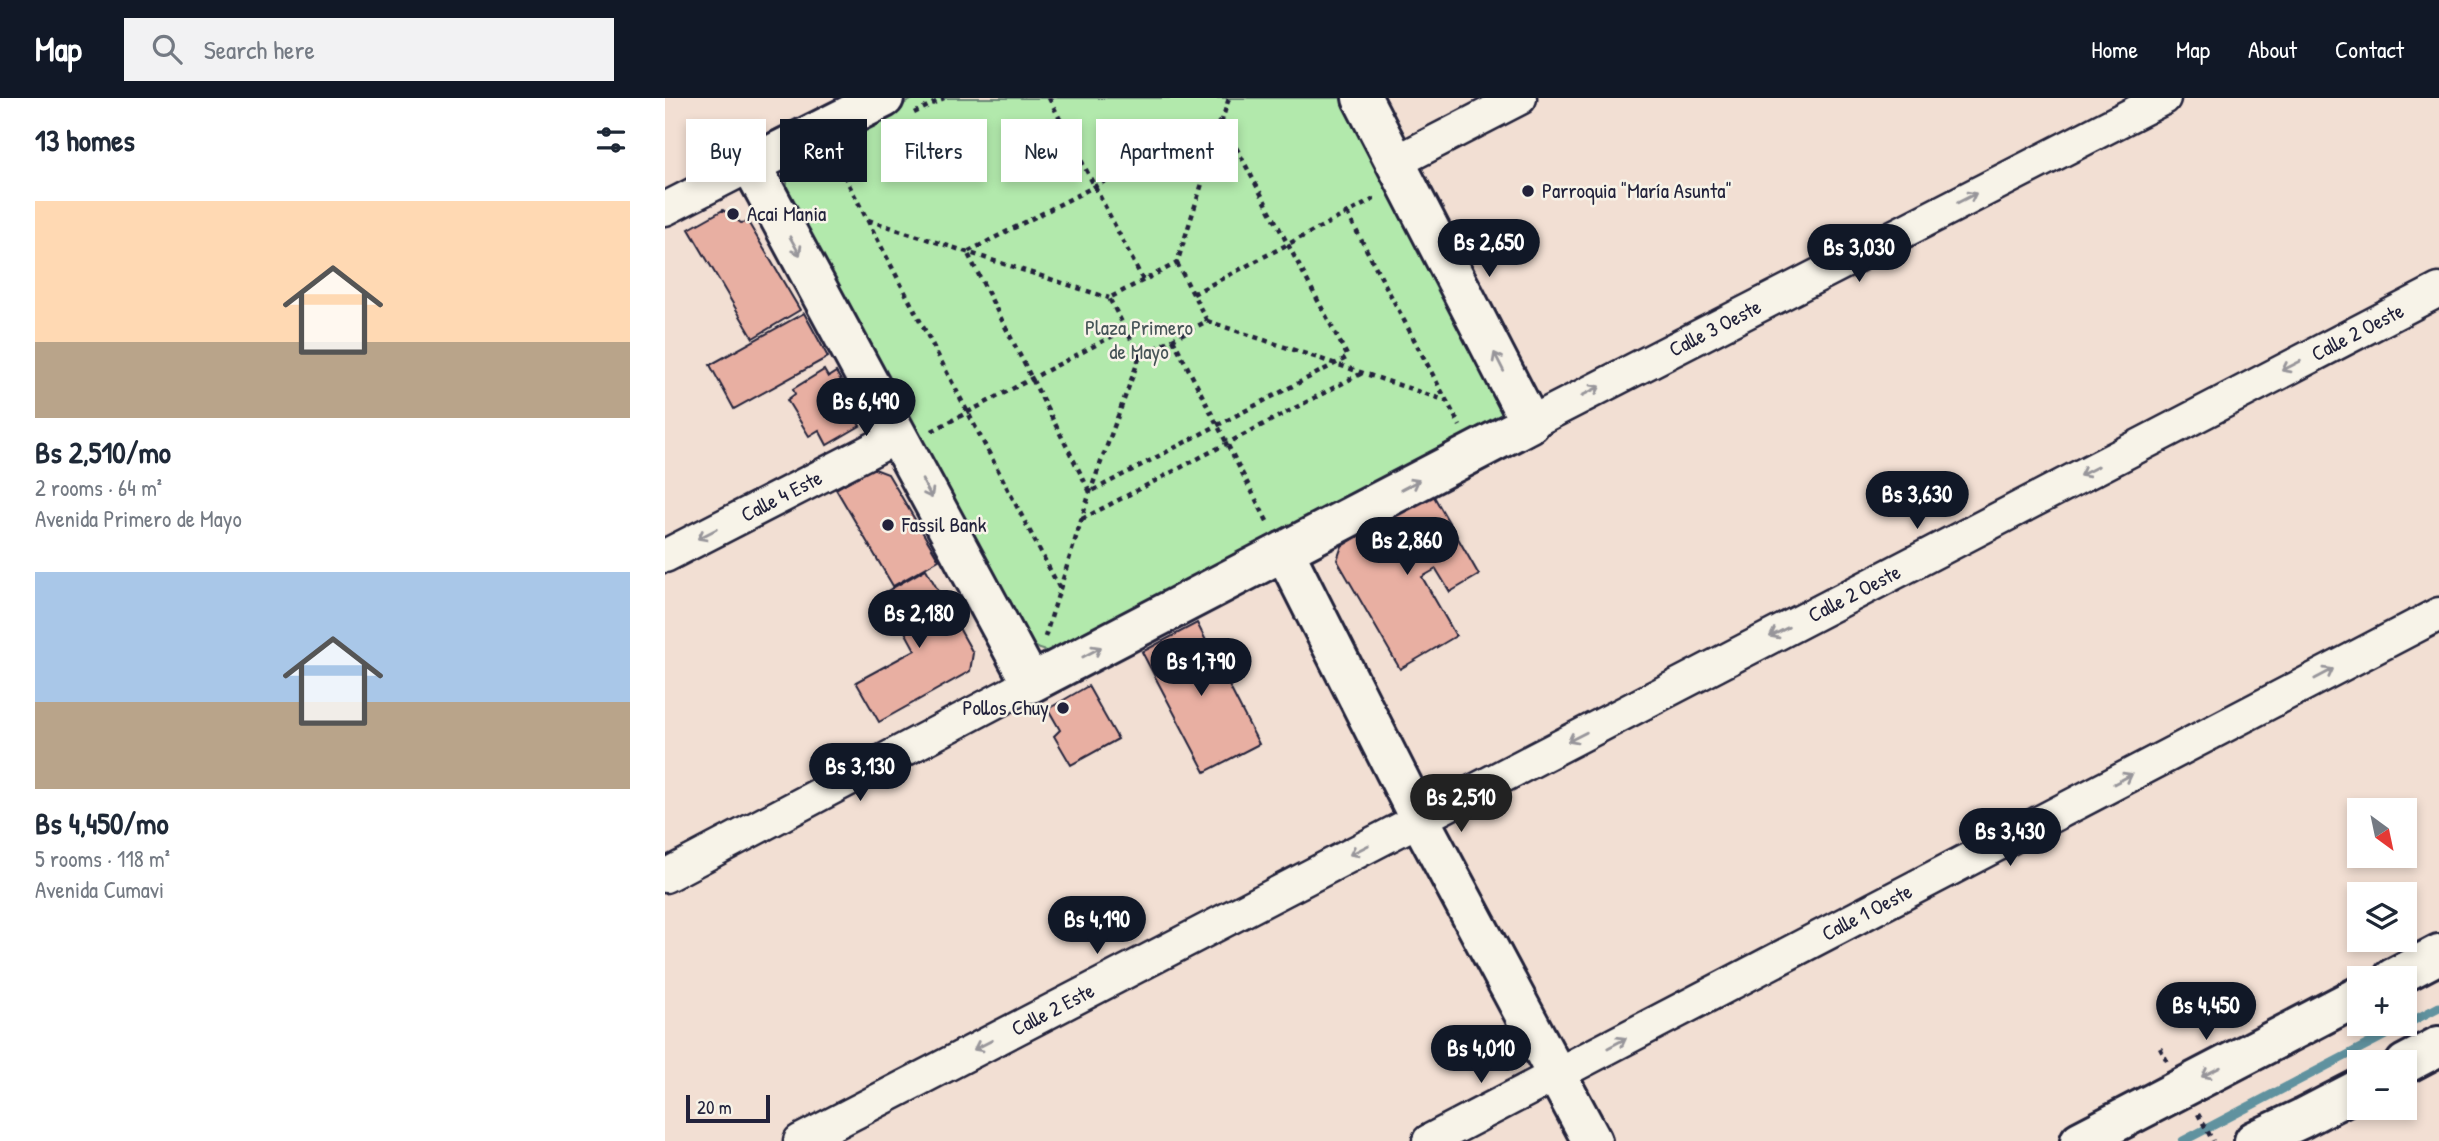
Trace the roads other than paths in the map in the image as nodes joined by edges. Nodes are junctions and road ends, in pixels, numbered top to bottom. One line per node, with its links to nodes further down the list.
1 (1362, 98): 6 (street)
2 (1520, 98): 6 (street)
3 (2164, 98): 11 (street, Calle 3 Oeste, one-way to 3)
4 (896, 107): 5 (street)
5 (766, 158)
6 (1389, 179): 11 (street, one-way to 6)
7 (717, 182): 9 (street)
8 (762, 182): 12 (street, one-way to 12)
9 (665, 209)
10 (2439, 290): 17 (street, Calle 2 Oeste, one-way to 17)
11 (1530, 423): 13 (street, one-way to 11)
12 (914, 435): 14 (street, Calle 4 Este, one-way to 14); 16 (street, one-way to 16)
13 (1284, 551): 16 (street, one-way to 13); 17 (street)
14 (665, 556)
15 (2439, 614): 24 (street, Calle 1 Oeste, one-way to 15)
16 (1031, 683): 18 (street)
17 (1419, 818): 24 (street); 27 (street, Calle 2 Este, one-way to 27)
18 (665, 876)
19 (2439, 954): 20 (street)
20 (2416, 966)
21 (2347, 1002): 30 (street, one-way to 30)
22 (2439, 1046): 23 (street)
23 (2417, 1058)
24 (1556, 1075): 28 (street, Calle 1 Oeste); 29 (street)
25 (2347, 1099): 26 (street)
26 (2309, 1130): 31 (street)
27 (800, 1141)
28 (1429, 1141)
29 (1592, 1141)
30 (2080, 1141)
31 (2254, 1141)

